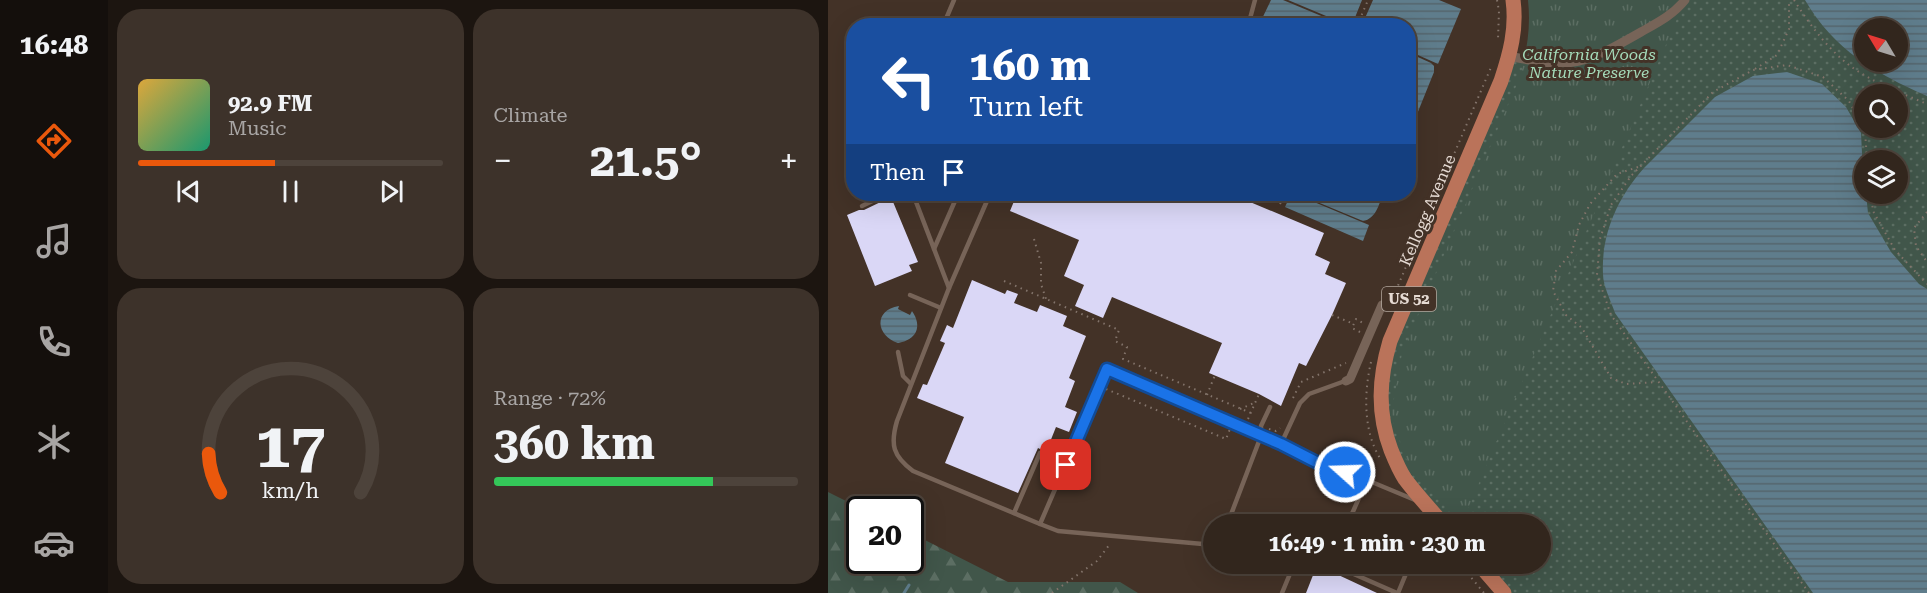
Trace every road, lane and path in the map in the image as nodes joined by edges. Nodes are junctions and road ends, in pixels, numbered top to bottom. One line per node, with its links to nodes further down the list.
1 (954, 0): 9 (lane)
2 (1255, 0): 10 (lane)
3 (1368, 0): 11 (path)
4 (1497, 0): 12 (path)
5 (1513, 0): 13 (main road, Kellogg Avenue / US 52)
6 (1685, 0): 13 (street)
7 (1789, 0): 14 (path)
8 (1794, 0): 15 (path)
9 (946, 18)
10 (1250, 18)
11 (1360, 18)
12 (1498, 44)
13 (1509, 56): 64 (main road, Kellogg Avenue / US 52)
14 (1753, 70): 18 (path); 19 (path)
15 (1882, 84)
16 (1908, 96): 17 (path)
17 (1927, 104)
18 (1854, 108)
19 (1640, 166): 45 (path); 45 (path)
20 (872, 201): 27 (lane)
21 (916, 201): 30 (lane)
22 (955, 201): 30 (lane)
23 (987, 201): 34 (lane)
24 (1282, 201): 25 (path)
25 (1280, 204)
26 (1872, 204): 33 (path)
27 (862, 206)
28 (1927, 212): 31 (path)
29 (1034, 239): 36 (path)
30 (934, 249): 34 (lane)
31 (1927, 262)
32 (1004, 281): 36 (path)
33 (1927, 284)
34 (949, 288): 38 (lane)
35 (910, 295): 38 (lane)
36 (1046, 299): 49 (path)
37 (1382, 305): 41 (street)
38 (941, 308): 46 (lane)
39 (1332, 315): 40 (path)
40 (1354, 324): 41 (path); 41 (path)
41 (1371, 331): 44 (street)
42 (898, 352): 46 (lane)
43 (1215, 375): 49 (path)
44 (1346, 381): 57 (lane)
45 (1659, 382): 78 (path)
46 (911, 384): 60 (lane)
47 (1100, 386): 55 (path); 56 (lane); 65 (lane)
48 (1259, 394): 50 (path)
49 (1207, 395): 52 (path)
50 (1256, 402): 52 (path); 53 (path)
51 (1270, 407): 56 (lane)
52 (1240, 409): 53 (path)
53 (1251, 413): 54 (path)
54 (1248, 420)
55 (1230, 429)
56 (1261, 436): 57 (lane); 61 (lane)
57 (1281, 444): 59 (lane)
58 (1040, 453): 60 (lane)
59 (1367, 480): 62 (lane); 63 (lane)
60 (1014, 513): 65 (lane)
61 (1231, 514)
62 (1352, 514)
63 (1429, 514)
64 (1432, 514)
65 (1040, 524): 66 (lane)
66 (1115, 537): 67 (lane); 73 (path)
67 (1203, 544)
68 (1290, 574): 74 (lane)
69 (1354, 574): 75 (lane)
70 (1406, 574): 75 (lane)
71 (1468, 574): 76 (path)
72 (1488, 574): 77 (main road)
73 (1052, 593)
74 (1281, 593)
75 (1398, 593)
76 (1484, 593)
77 (1504, 593)
78 (1808, 593)

